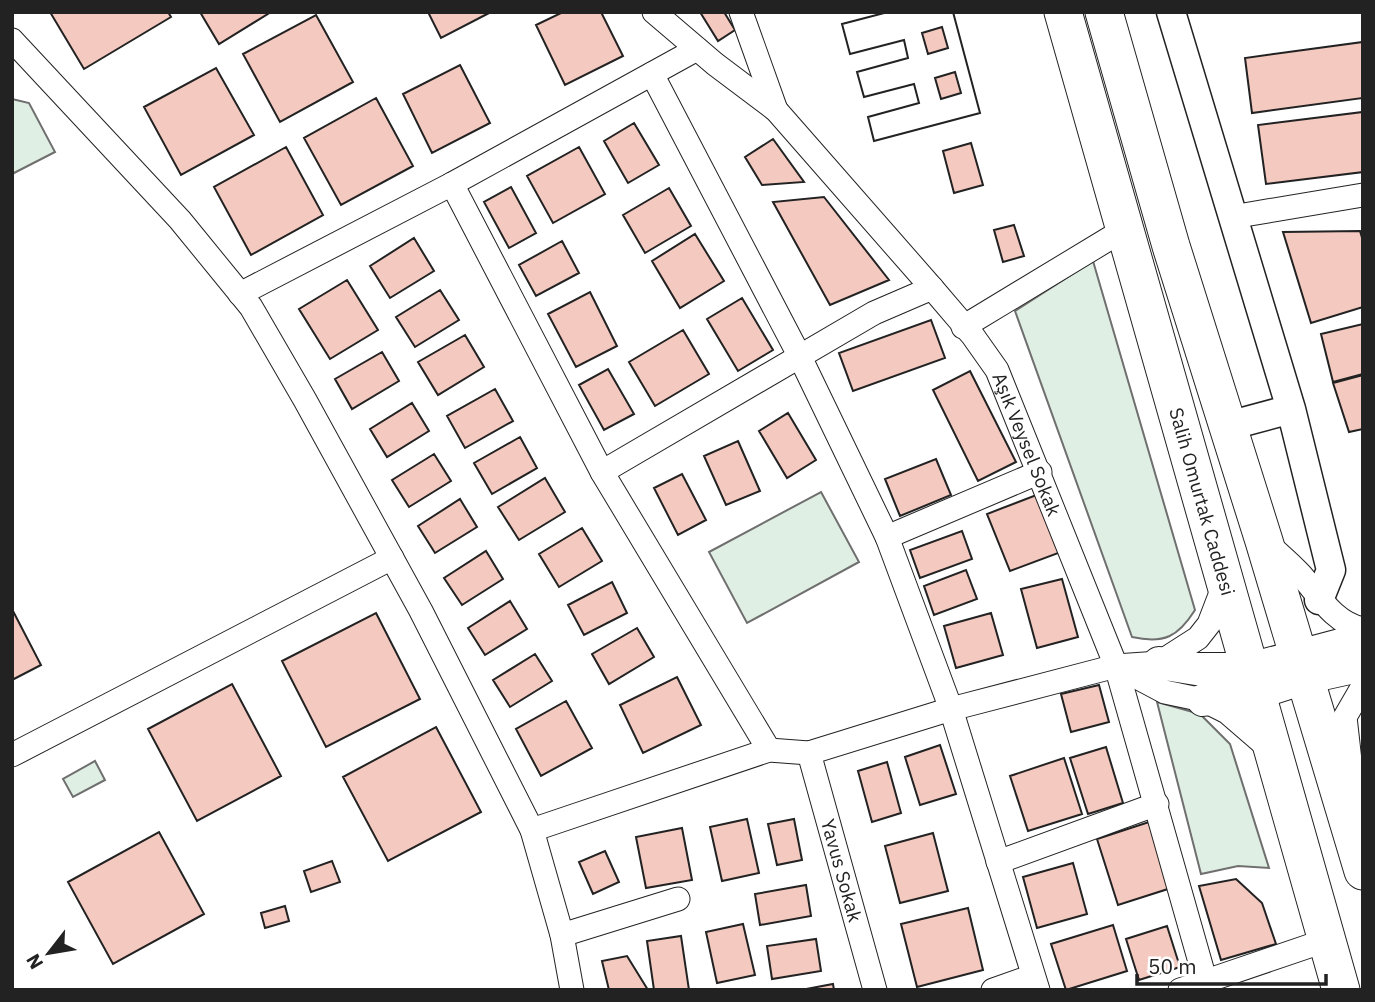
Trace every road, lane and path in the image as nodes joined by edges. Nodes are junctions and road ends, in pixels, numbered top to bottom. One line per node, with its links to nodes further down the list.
1 (654, 12): 7 (street, Aşık Veysel Sokak)
2 (741, 12): 9 (street)
3 (1063, 12): 13 (main road, Salih Omurtak Caddesi)
4 (1104, 12): 19 (main road)
5 (1171, 12): 12 (street)
6 (12, 40): 15 (street)
7 (697, 49): 8 (street); 9 (street, Aşık Veysel Sokak)
8 (652, 74): 10 (street); 17 (street)
9 (776, 110): 14 (street, Aşık Veysel Sokak)
10 (452, 184): 15 (street); 20 (street)
11 (1363, 195): 12 (street)
12 (1232, 217): 18 (street)
13 (1125, 229): 16 (street); 25 (main road, Salih Omurtak Caddesi)
14 (932, 288): 16 (street, Aşık Veysel Sokak); 17 (street)
15 (240, 294): 24 (street)
16 (963, 327): 21 (street, Aşık Veysel Sokak)
17 (800, 357): 20 (street); 22 (street)
18 (1291, 410): 19 (street); 26 (street)
19 (1228, 426): 23 (main road)
20 (602, 472): 37 (street)
21 (1040, 472): 22 (street); 31 (street, Aşık Veysel Sokak)
22 (887, 537): 36 (street)
23 (1264, 541): 26 (street); 32 (main road)
24 (392, 558): 40 (street); 42 (street)
25 (1226, 582): 29 (street); 33 (main road, Salih Omurtak Caddesi)
26 (1319, 600): 27 (street)
27 (1363, 629)
28 (1363, 639): 32 (main road)
29 (1159, 663): 31 (street); 33 (main road)
30 (1363, 665): 32 (main road)
31 (1116, 666): 35 (street); 36 (street); 41 (street, Aşık Veysel Sokak)
32 (1300, 667): 33 (main road); 44 (main road)
33 (1254, 681): 35 (main road); 39 (main road, Salih Omurtak Caddesi)
34 (1363, 686): 44 (street)
35 (1203, 699): 39 (street)
36 (951, 709): 38 (street); 43 (street)
37 (769, 750): 38 (street); 42 (street)
38 (809, 752): 51 (street, Yavus Sokak)
39 (1274, 752): 47 (main road, Salih Omurtak Caddesi)
40 (12, 755)
41 (1157, 804): 43 (street); 49 (street, Aşık Veysel Sokak)
42 (532, 830): 46 (street)
43 (998, 862): 48 (street)
44 (1362, 870)
45 (678, 900): 46 (street)
46 (562, 935): 50 (street)
47 (1327, 940): 49 (street); 54 (main road, Salih Omurtak Caddesi)
48 (1035, 983): 52 (street)
49 (1207, 986): 53 (street)
50 (572, 990)
51 (875, 990)
52 (993, 990)
53 (1180, 990)
54 (1341, 990)

